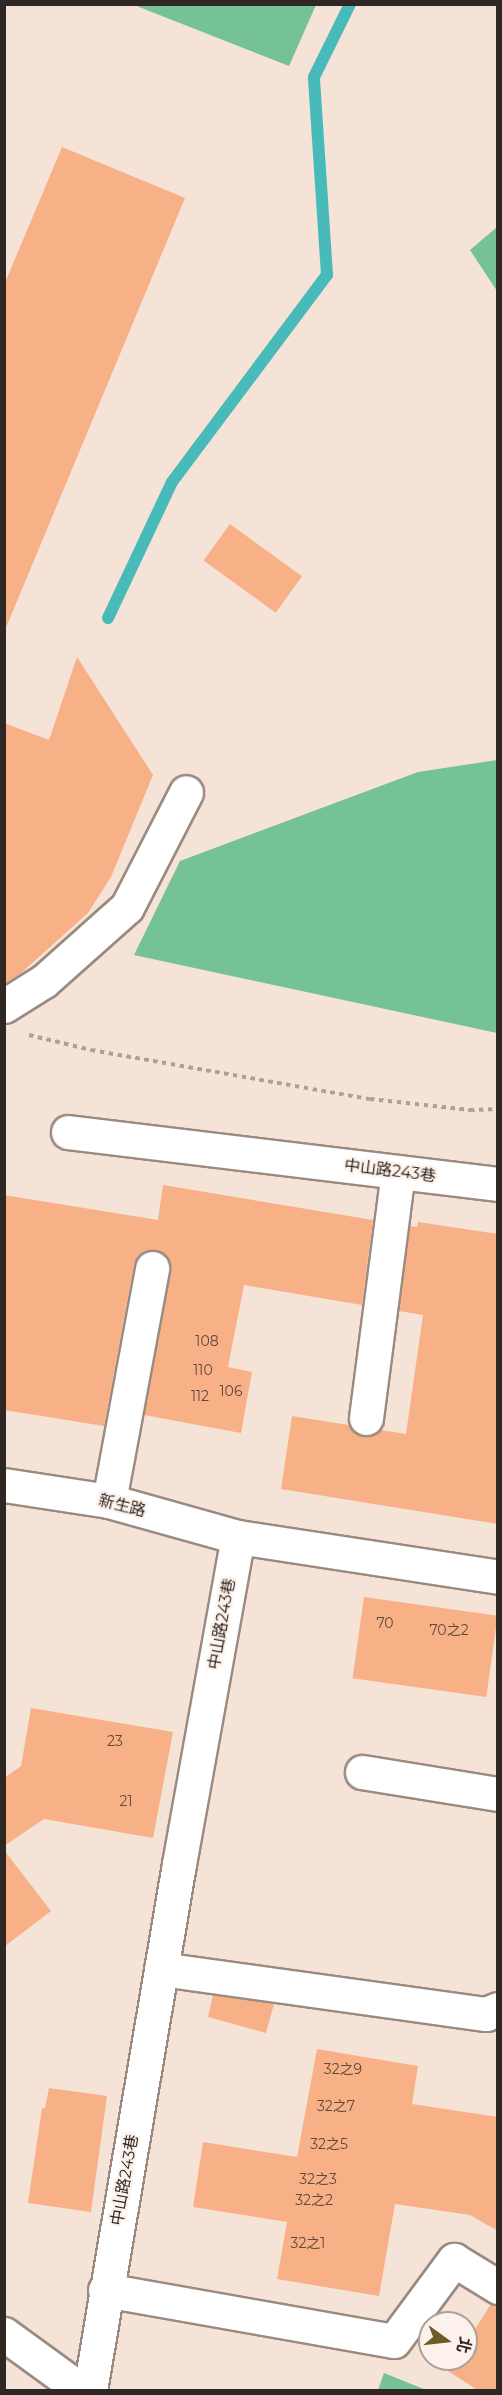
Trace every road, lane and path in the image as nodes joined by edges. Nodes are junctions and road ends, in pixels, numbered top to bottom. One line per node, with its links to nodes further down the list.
1 (186, 792): 2 (street)
2 (4, 1006)
3 (26, 1035): 4 (path)
4 (498, 1109)
5 (68, 1132): 6 (street, 中山路243巷)
6 (398, 1172): 7 (street, 中山路243巷); 9 (street)
7 (498, 1184)
8 (152, 1268): 11 (street)
9 (366, 1418)
10 (4, 1485): 11 (street, 新生路)
11 (108, 1501): 12 (street, 新生路)
12 (238, 1537): 13 (street); 16 (street, 中山路243巷)
13 (498, 1577)
14 (362, 1772): 15 (street)
15 (498, 1794)
16 (161, 1969): 17 (street); 19 (street, 中山路243巷)
17 (498, 2009)
18 (498, 2287): 19 (street)
19 (105, 2290): 22 (street, 中山路243巷)
20 (4, 2334): 21 (street)
21 (81, 2391)
22 (90, 2391)

